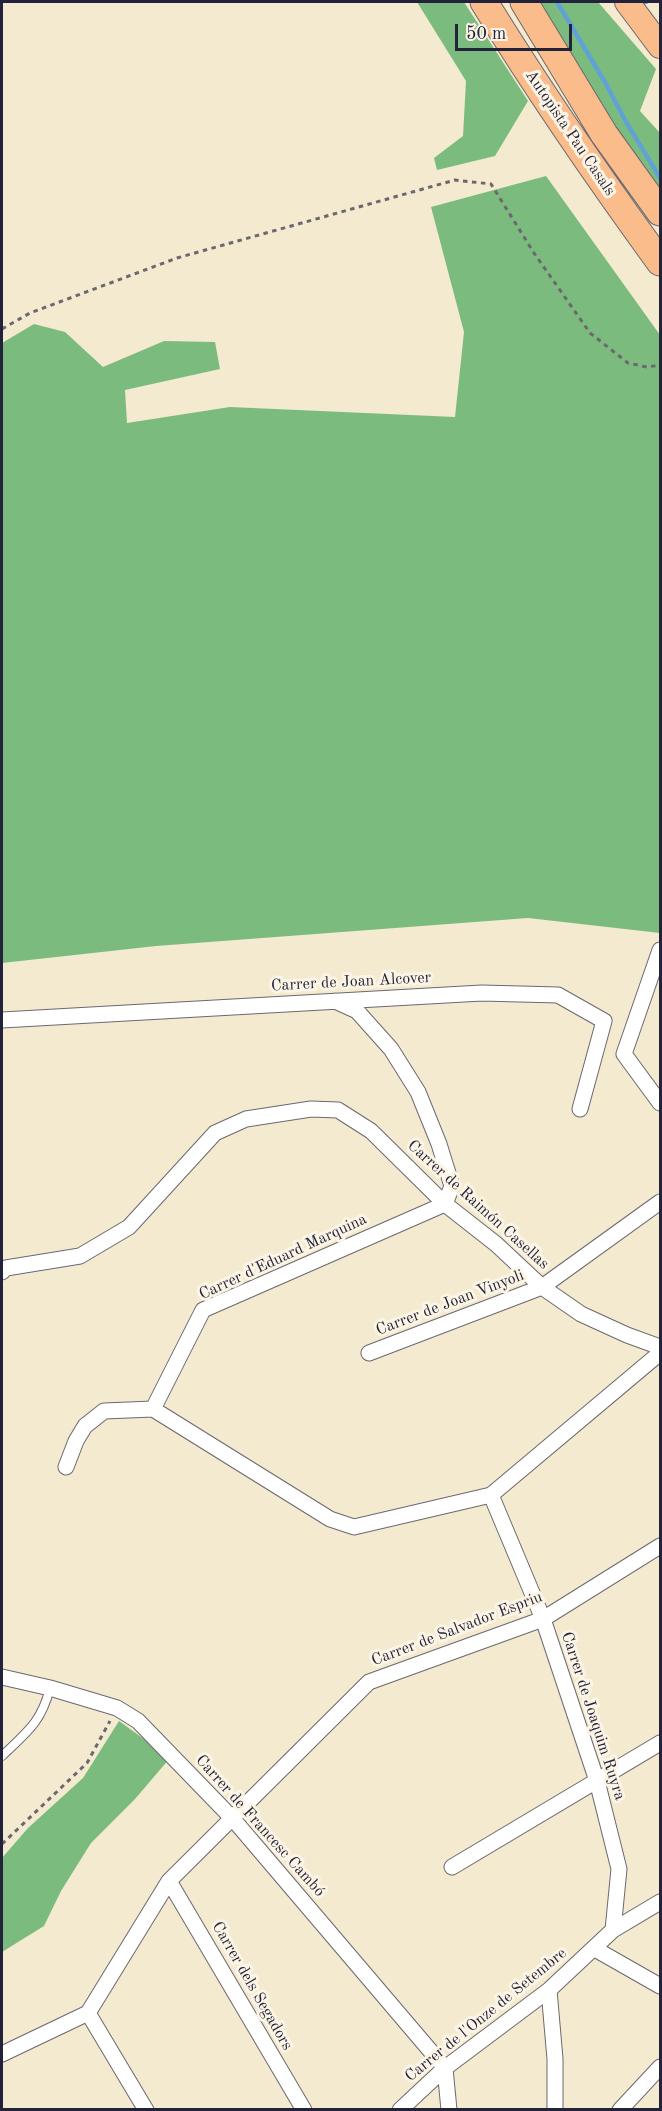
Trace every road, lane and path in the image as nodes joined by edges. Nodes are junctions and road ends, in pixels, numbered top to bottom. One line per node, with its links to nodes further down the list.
1 (484, 2): 8 (highway, Autopista Pau Casals)
2 (524, 2): 7 (highway, Autopista Pau Casals)
3 (627, 2): 6 (main road)
4 (633, 2): 5 (main road)
5 (660, 30)
6 (660, 46)
7 (660, 212)
8 (660, 262)
9 (2, 329): 10 (path)
10 (660, 365)
11 (660, 950): 14 (street)
12 (334, 1000): 13 (street, Carrer de Joan Alcover); 15 (street, Carrer de Joan Alcover); 17 (street)
13 (2, 1020)
14 (660, 1102)
15 (580, 1109)
16 (660, 1202): 19 (street, Carrer de Joan Vinyoli)
17 (445, 1204): 18 (street, Carrer de Raimón Casellas); 19 (street, Carrer de Raimón Casellas); 23 (street, Carrer d'Eduard Marquina)
18 (2, 1272)
19 (543, 1287): 20 (street, Carrer de Raimón Casellas); 21 (street, Carrer de Joan Vinyoli)
20 (660, 1347)
21 (369, 1353)
22 (660, 1353): 25 (street)
23 (153, 1409): 24 (street); 25 (street)
24 (66, 1467)
25 (491, 1495): 27 (street, Carrer de Joaquim Ruyra)
26 (660, 1546): 27 (street, Carrer de Salvador Espriu)
27 (543, 1619): 33 (street, Carrer de Joaquim Ruyra); 34 (street, Carrer de Salvador Espriu)
28 (2, 1677): 29 (street, Carrer de Francesc Cambó)
29 (50, 1688): 30 (street, Carrer de Francesc Cambó); 32 (lane)
30 (117, 1708): 34 (street, Carrer de Francesc Cambó); 35 (path)
31 (660, 1743): 33 (street)
32 (2, 1756)
33 (597, 1781): 36 (street); 39 (street, Carrer de Joaquim Ruyra)
34 (233, 1819): 37 (street, Carrer de Salvador Espriu); 46 (street, Carrer de Francesc Cambó)
35 (2, 1844)
36 (452, 1868)
37 (169, 1881): 43 (street, Carrer de Salvador Espriu); 48 (street, Carrer dels Segadors)
38 (660, 1902): 39 (street)
39 (614, 1930): 40 (street)
40 (595, 1949): 41 (street); 42 (street, Carrer de l'Onze de Setembre)
41 (660, 1986)
42 (549, 1990): 46 (street, Carrer de l'Onze de Setembre); 51 (street)
43 (88, 2013): 44 (street); 47 (street)
44 (2, 2055)
45 (660, 2067): 52 (street)
46 (445, 2068): 49 (street, Carrer de l'Onze de Setembre); 50 (street)
47 (146, 2109)
48 (304, 2109)
49 (399, 2109)
50 (449, 2109)
51 (555, 2109)
52 (620, 2109)

